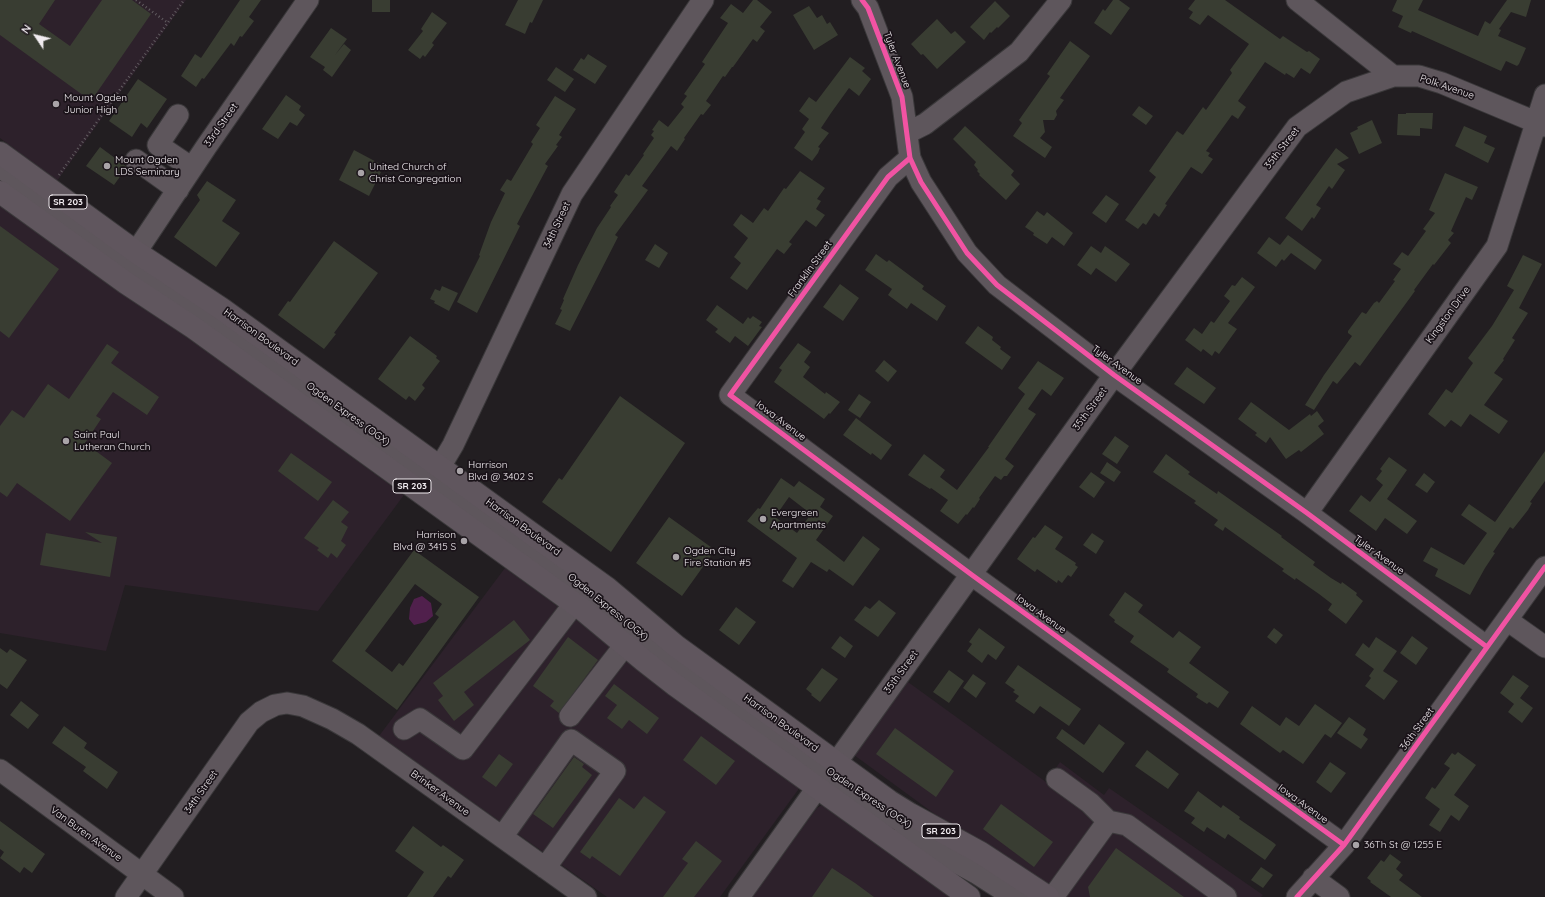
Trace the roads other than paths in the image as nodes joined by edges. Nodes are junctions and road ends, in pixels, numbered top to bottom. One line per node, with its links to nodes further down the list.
1 (308, 0): 15 (street, 33rd Street)
2 (703, 0): 22 (street, 34th Street)
3 (862, 0): 10 (street, Tyler Avenue)
4 (1061, 0): 10 (street)
5 (1297, 0): 6 (street)
6 (1393, 76): 9 (street, Polk Avenue); 20 (street, 35th Street)
7 (1545, 95): 9 (street, Kingston Drive)
8 (178, 115): 15 (street)
9 (1541, 123): 23 (street, Kingston Drive)
10 (907, 133): 12 (street, Tyler Avenue)
11 (0, 153): 19 (main road, Harrison Boulevard / SR 203)
12 (910, 158): 20 (street, Tyler Avenue); 21 (street, Franklin Street)
13 (136, 160): 17 (street)
14 (0, 167): 50 (street, Ogden Express (OGX))
15 (192, 168): 17 (street, 33rd Street)
16 (0, 177): 49 (street, Ogden Express (OGX))
17 (178, 190): 19 (street, 33rd Street)
18 (0, 192): 26 (main road, SR 203)
19 (136, 252): 22 (main road, Harrison Boulevard / SR 203)
20 (1114, 376): 23 (street, Tyler Avenue); 25 (street, 35th Street)
21 (730, 394): 25 (street, Iowa Avenue)
22 (440, 467): 34 (main road, Harrison Boulevard / SR 203)
23 (1306, 513): 29 (street, Tyler Avenue)
24 (1545, 567): 27 (street, 36th Street)
25 (972, 575): 34 (street, 35th Street); 40 (street, Iowa Avenue)
26 (574, 604): 28 (main road, SR 203); 33 (street)
27 (1507, 620): 29 (street, 36th Street); 30 (street)
28 (625, 645): 32 (street); 37 (main road, SR 203)
29 (1487, 647): 40 (street, 36th Street)
30 (1545, 647)
31 (287, 703): 39 (street, Brinker Avenue); 42 (street, 34th Street)
32 (570, 716)
33 (404, 729)
34 (836, 763): 51 (main road, Harrison Boulevard / SR 203)
35 (0, 770): 42 (street, Van Buren Avenue)
36 (1057, 779): 38 (street)
37 (817, 788): 47 (street); 48 (main road, SR 203)
38 (1108, 821): 52 (street); 53 (street)
39 (502, 837): 41 (street, Brinker Avenue); 41 (street)
40 (1344, 845): 43 (street, 36th Street)
41 (545, 868): 46 (street, Brinker Avenue)
42 (142, 875): 44 (street, 34th Street); 45 (street, Van Buren Avenue)
43 (1313, 878): 54 (street, 36th Street); 55 (street)
44 (126, 897)
45 (173, 897)
46 (586, 897)
47 (738, 897)
48 (969, 897)
49 (1013, 897)
50 (1028, 897)
51 (1048, 897)
52 (1053, 897)
53 (1226, 897)
54 (1297, 897)
55 (1339, 897)

